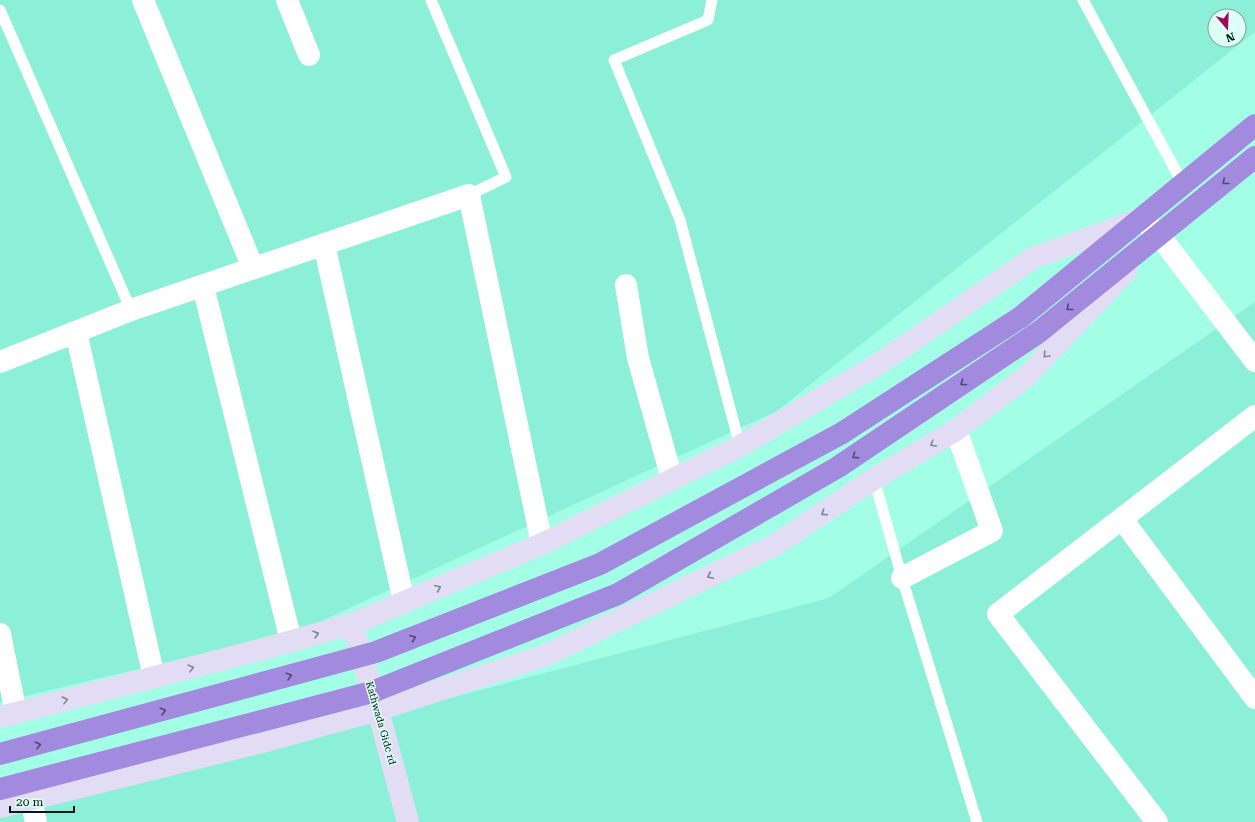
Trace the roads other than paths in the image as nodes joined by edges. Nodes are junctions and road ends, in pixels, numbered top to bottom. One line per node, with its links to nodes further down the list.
1 (143, 0): 15 (street)
2 (286, 0): 7 (street)
3 (431, 0): 11 (lane)
4 (712, 0): 24 (lane)
5 (1084, 0): 10 (lane)
6 (0, 10): 18 (lane)
7 (309, 55)
8 (1255, 125): 10 (highway)
9 (1255, 158): 13 (highway, one-way to 13)
10 (1183, 184): 12 (highway)
11 (469, 195): 14 (street); 28 (street)
12 (1141, 219): 13 (street); 24 (street); 34 (highway, one-way to 12)
13 (1159, 235): 20 (street); 23 (street, one-way to 23); 37 (highway, one-way to 37)
14 (324, 244): 15 (street); 30 (street)
15 (253, 268): 17 (street)
16 (626, 285): 25 (street)
17 (203, 286): 18 (street); 33 (street)
18 (131, 310): 19 (street)
19 (76, 332): 21 (street); 35 (street)
20 (1255, 361)
21 (0, 362)
22 (1255, 416): 27 (street)
23 (956, 430): 26 (street, one-way to 26); 29 (street)
24 (740, 446): 25 (street)
25 (672, 479): 28 (street)
26 (874, 479): 29 (lane); 37 (street, one-way to 37)
27 (1122, 519): 36 (street); 46 (street)
28 (542, 544): 30 (street, one-way to 28)
29 (902, 578): 45 (lane)
30 (404, 602): 31 (street)
31 (352, 624): 33 (street, one-way to 31); 34 (street, Kathwada Gidc rd)
32 (0, 634): 38 (street)
33 (291, 642): 35 (street, one-way to 33)
34 (362, 656): 37 (street, Kathwada Gidc rd); 39 (highway, one-way to 34)
35 (154, 677): 38 (street, one-way to 35)
36 (1255, 698)
37 (375, 701): 40 (highway); 41 (street); 44 (street, Kathwada Gidc rd)
38 (8, 715)
39 (0, 754)
40 (0, 789)
41 (31, 799): 42 (street); 43 (street)
42 (0, 807)
43 (36, 822)
44 (408, 822)
45 (977, 822)
46 (1157, 822)

